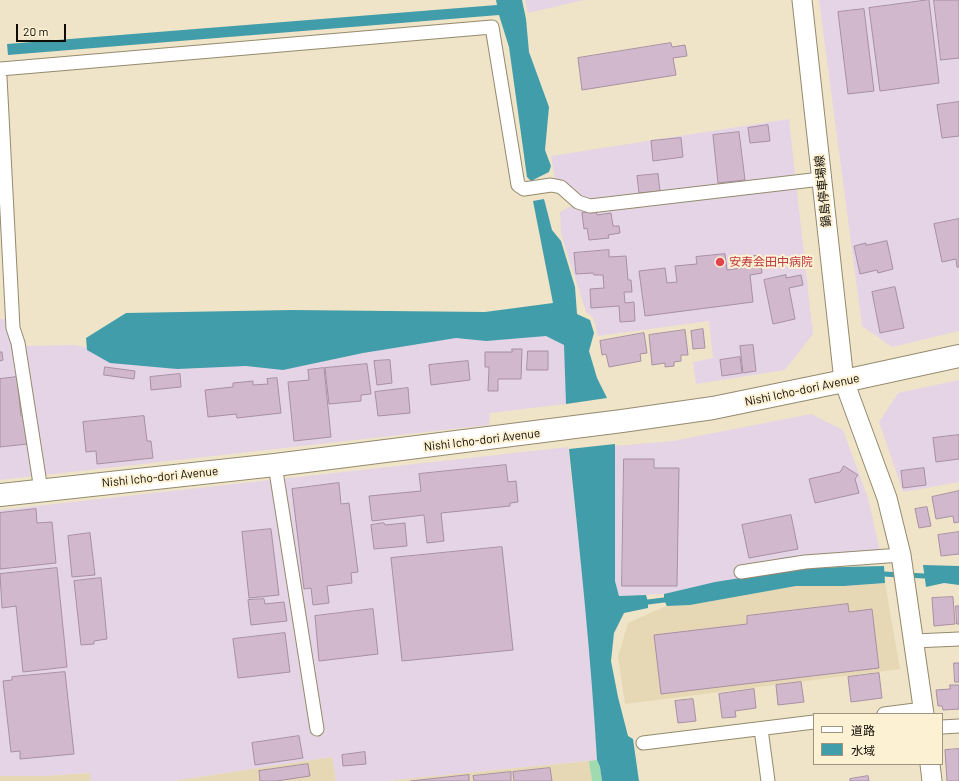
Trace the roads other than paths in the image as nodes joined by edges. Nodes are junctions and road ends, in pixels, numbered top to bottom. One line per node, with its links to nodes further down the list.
1 (802, 0): 4 (main road, 鍋島停車場線)
2 (0, 69): 4 (street)
3 (0, 77): 8 (street)
4 (821, 178): 6 (main road, 鍋島停車場線)
5 (959, 356): 6 (highway, Nishi Icho-dori Avenue)
6 (844, 382): 7 (highway, Nishi Icho-dori Avenue); 10 (main road, 鍋島停車場線)
7 (275, 465): 8 (highway, Nishi Icho-dori Avenue); 20 (street)
8 (41, 490): 9 (highway, Nishi Icho-dori Avenue)
9 (0, 494)
10 (901, 555): 11 (street); 13 (main road, 鍋島停車場線)
11 (741, 572)
12 (959, 639): 13 (street)
13 (914, 641): 14 (main road, 鍋島停車場線)
14 (923, 712): 15 (street)
15 (904, 713)
16 (813, 722): 19 (street)
17 (959, 726): 18 (street)
18 (943, 727)
19 (761, 729): 21 (street); 23 (street)
20 (317, 730)
21 (643, 744)
22 (930, 765): 24 (main road)
23 (768, 781)
24 (932, 781)

